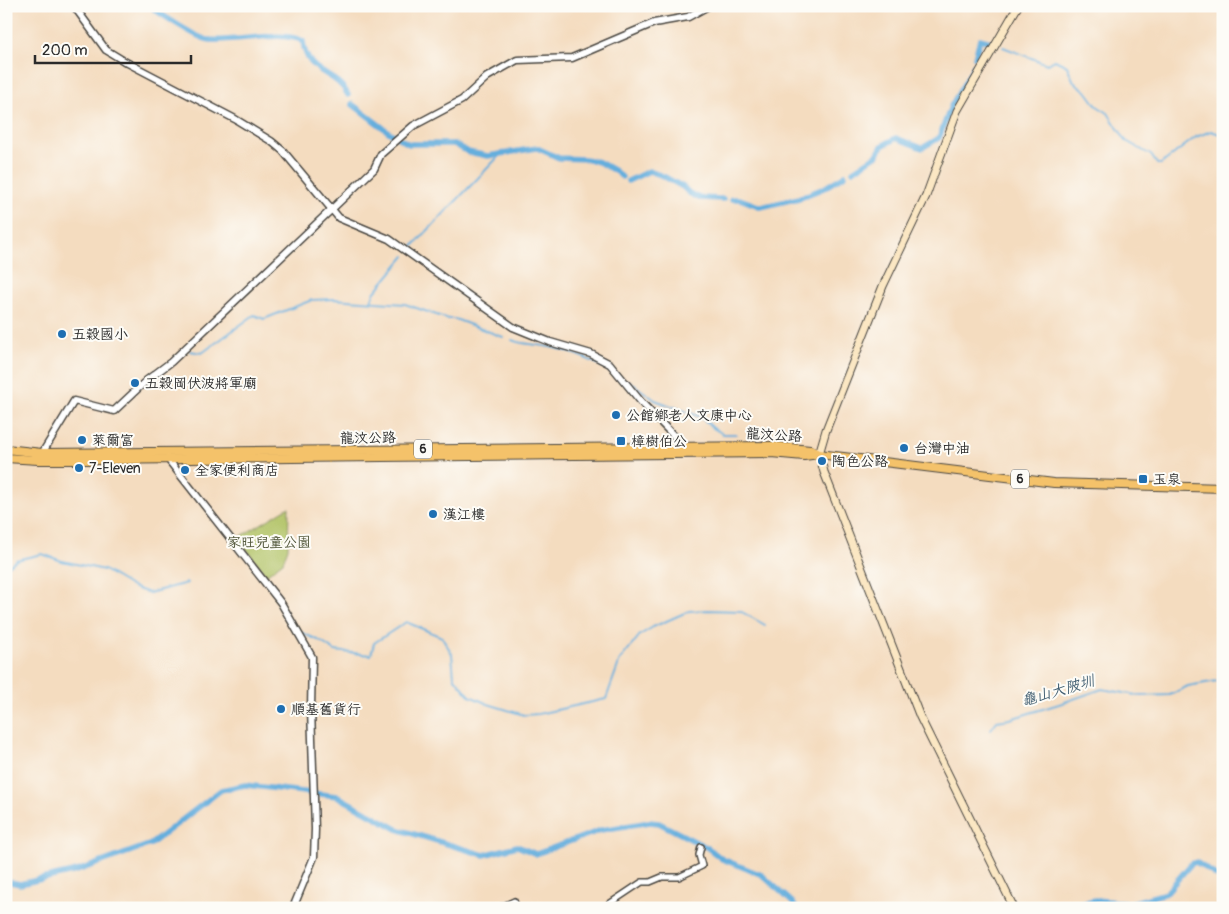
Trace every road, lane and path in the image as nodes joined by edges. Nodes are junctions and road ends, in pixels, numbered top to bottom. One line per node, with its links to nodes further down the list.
1 (74, 6): 4 (street)
2 (708, 6): 4 (street)
3 (1018, 6): 8 (main road)
4 (330, 209): 6 (street); 7 (street)
5 (6, 449): 7 (main road, 龍汶公路 / 6)
6 (682, 450): 8 (main road, 龍汶公路 / 6); 9 (main road, 龍汶公路 / 6)
7 (42, 453): 9 (main road, 龍汶公路 / 6); 11 (street)
8 (819, 454): 12 (main road, 龍汶公路 / 6); 18 (main road)
9 (166, 456): 11 (main road, 龍汶公路 / 6); 14 (street)
10 (6, 458): 11 (main road, 龍汶公路 / 6)
11 (38, 460)
12 (1223, 488)
13 (701, 848): 17 (street)
14 (293, 908)
15 (498, 908): 16 (street)
16 (517, 908)
17 (603, 908)
18 (1014, 908)

